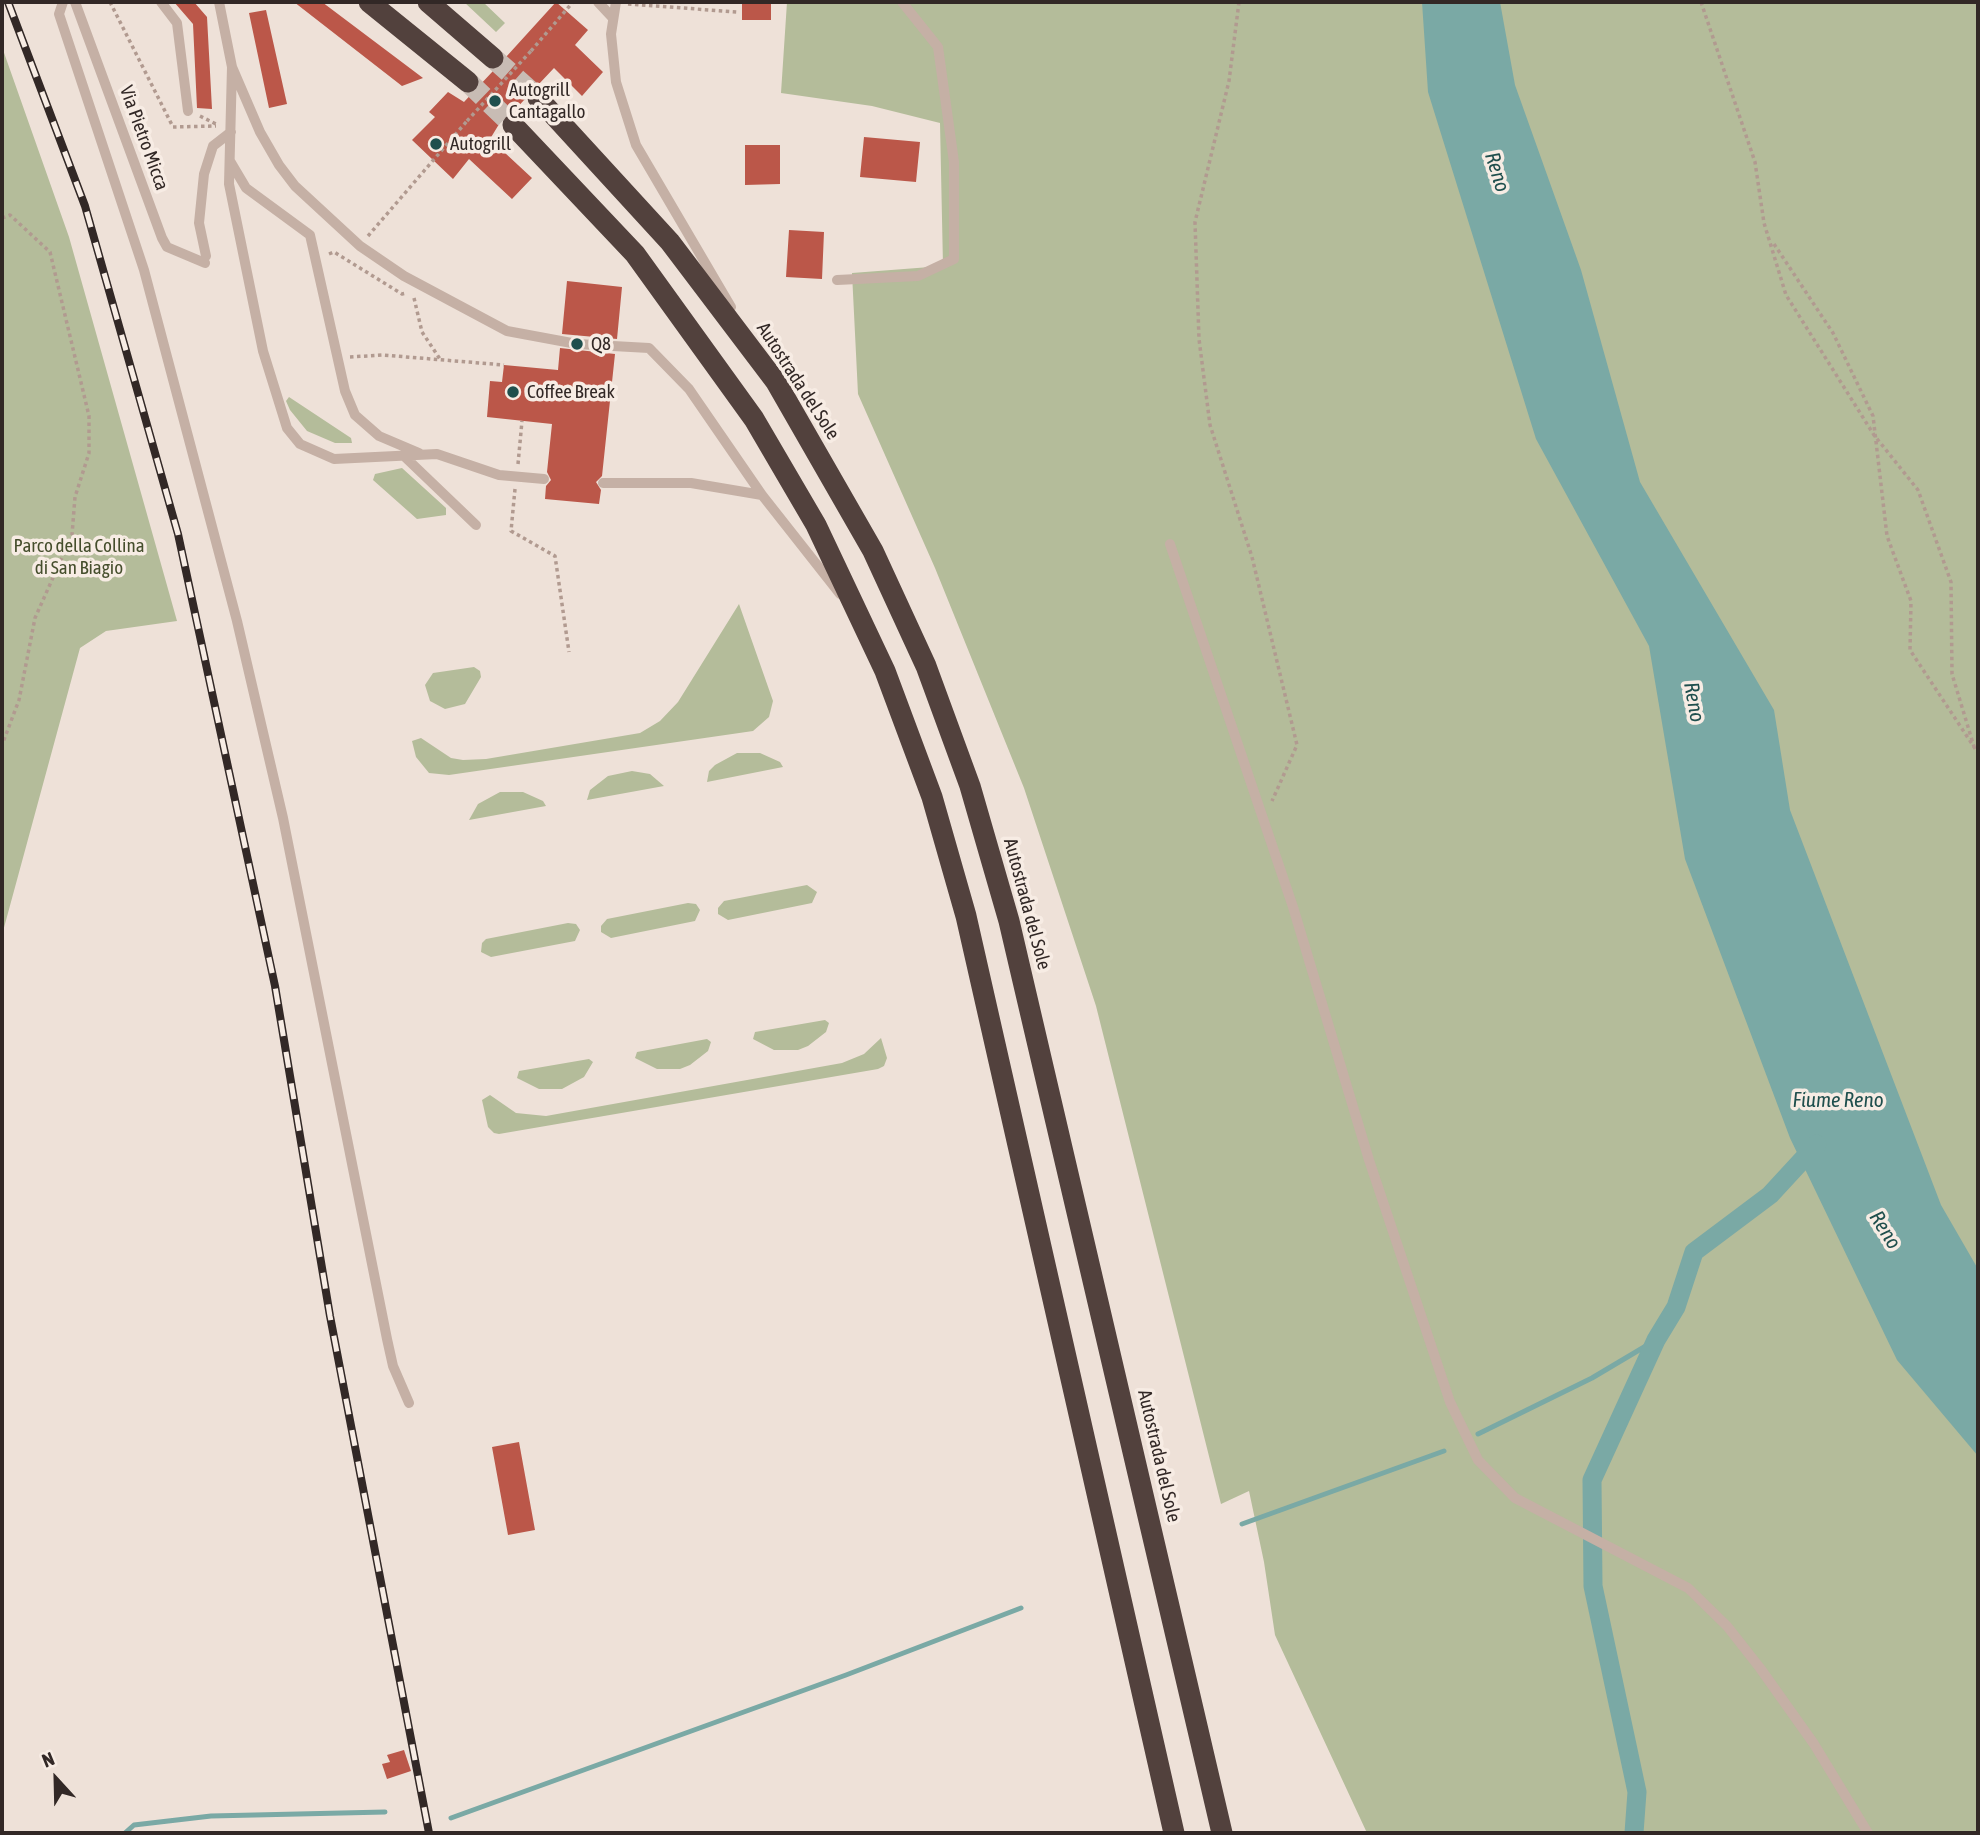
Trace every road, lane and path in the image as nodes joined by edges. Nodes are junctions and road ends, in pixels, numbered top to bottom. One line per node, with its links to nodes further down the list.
1 (63, 2): 50 (lane)
2 (75, 2): 23 (lane, Via Pietro Micca)
3 (110, 2): 22 (path)
4 (161, 2): 20 (lane)
5 (219, 2): 17 (lane)
6 (369, 2): 18 (highway)
7 (428, 2): 16 (highway)
8 (573, 2): 27 (path, bridge)
9 (598, 2): 15 (lane)
10 (616, 2): 14 (path); 15 (lane)
11 (902, 2): 30 (lane)
12 (1239, 2): 49 (path)
13 (1701, 2): 26 (path)
14 (737, 12)
15 (612, 17): 34 (lane)
16 (494, 58)
17 (232, 67): 23 (lane); 27 (lane)
18 (468, 82)
19 (538, 99): 34 (highway, Autostrada del Sole)
20 (188, 111): 22 (path)
21 (513, 124): 45 (highway)
22 (219, 126): 23 (path)
23 (231, 129): 24 (lane)
24 (230, 160): 28 (lane); 38 (lane)
25 (2, 218): 47 (path)
26 (1771, 239): 36 (path); 36 (path)
27 (360, 246): 29 (path); 42 (lane)
28 (316, 257): 29 (path); 32 (lane)
29 (348, 261): 31 (path)
30 (838, 280)
31 (440, 359): 32 (path); 33 (path)
32 (338, 360): 37 (lane)
33 (504, 365)
34 (776, 382): 52 (highway, Autostrada del Sole)
35 (522, 421): 39 (path)
36 (1874, 435): 48 (path); 48 (path)
37 (428, 455): 38 (lane); 39 (lane)
38 (405, 457): 43 (lane)
39 (517, 477): 40 (lane); 46 (path)
40 (544, 479)
41 (603, 483): 42 (lane)
42 (762, 495): 45 (lane)
43 (476, 525)
44 (1170, 544): 49 (lane)
45 (867, 628): 51 (highway)
46 (569, 652)
47 (2, 745)
48 (1977, 752)
49 (1263, 818): 55 (lane)
50 (409, 1403)
51 (1162, 1780): 53 (highway); 54 (highway)
52 (1222, 1831)
53 (1166, 1833)
54 (1174, 1833)
55 (1868, 1833)

